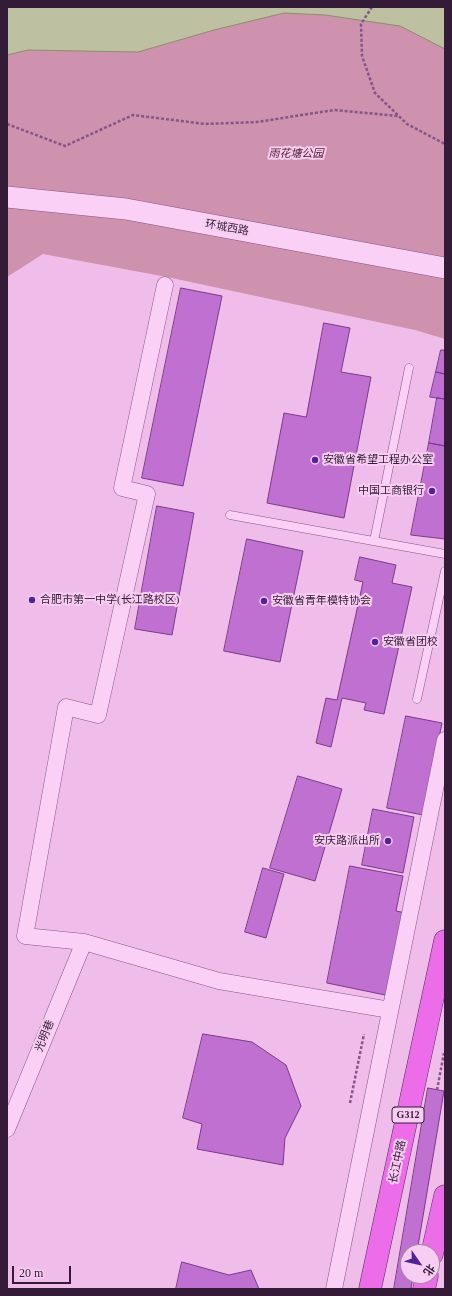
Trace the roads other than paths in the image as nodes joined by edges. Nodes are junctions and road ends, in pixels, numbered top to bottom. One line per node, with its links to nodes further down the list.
1 (7, 197): 2 (street, 环城西路)
2 (445, 268)
3 (165, 285): 12 (street)
4 (409, 368): 6 (lane)
5 (230, 515): 6 (lane)
6 (374, 541): 7 (lane)
7 (445, 554)
8 (445, 571): 9 (lane)
9 (417, 699)
10 (445, 740): 13 (street)
11 (445, 941): 18 (highway, 长江中路 / G312)
12 (84, 942): 13 (street); 14 (street, 光明巷)
13 (390, 1010): 17 (street)
14 (7, 1129)
15 (445, 1196): 16 (highway)
16 (434, 1244)
17 (334, 1289)
18 (370, 1289)

